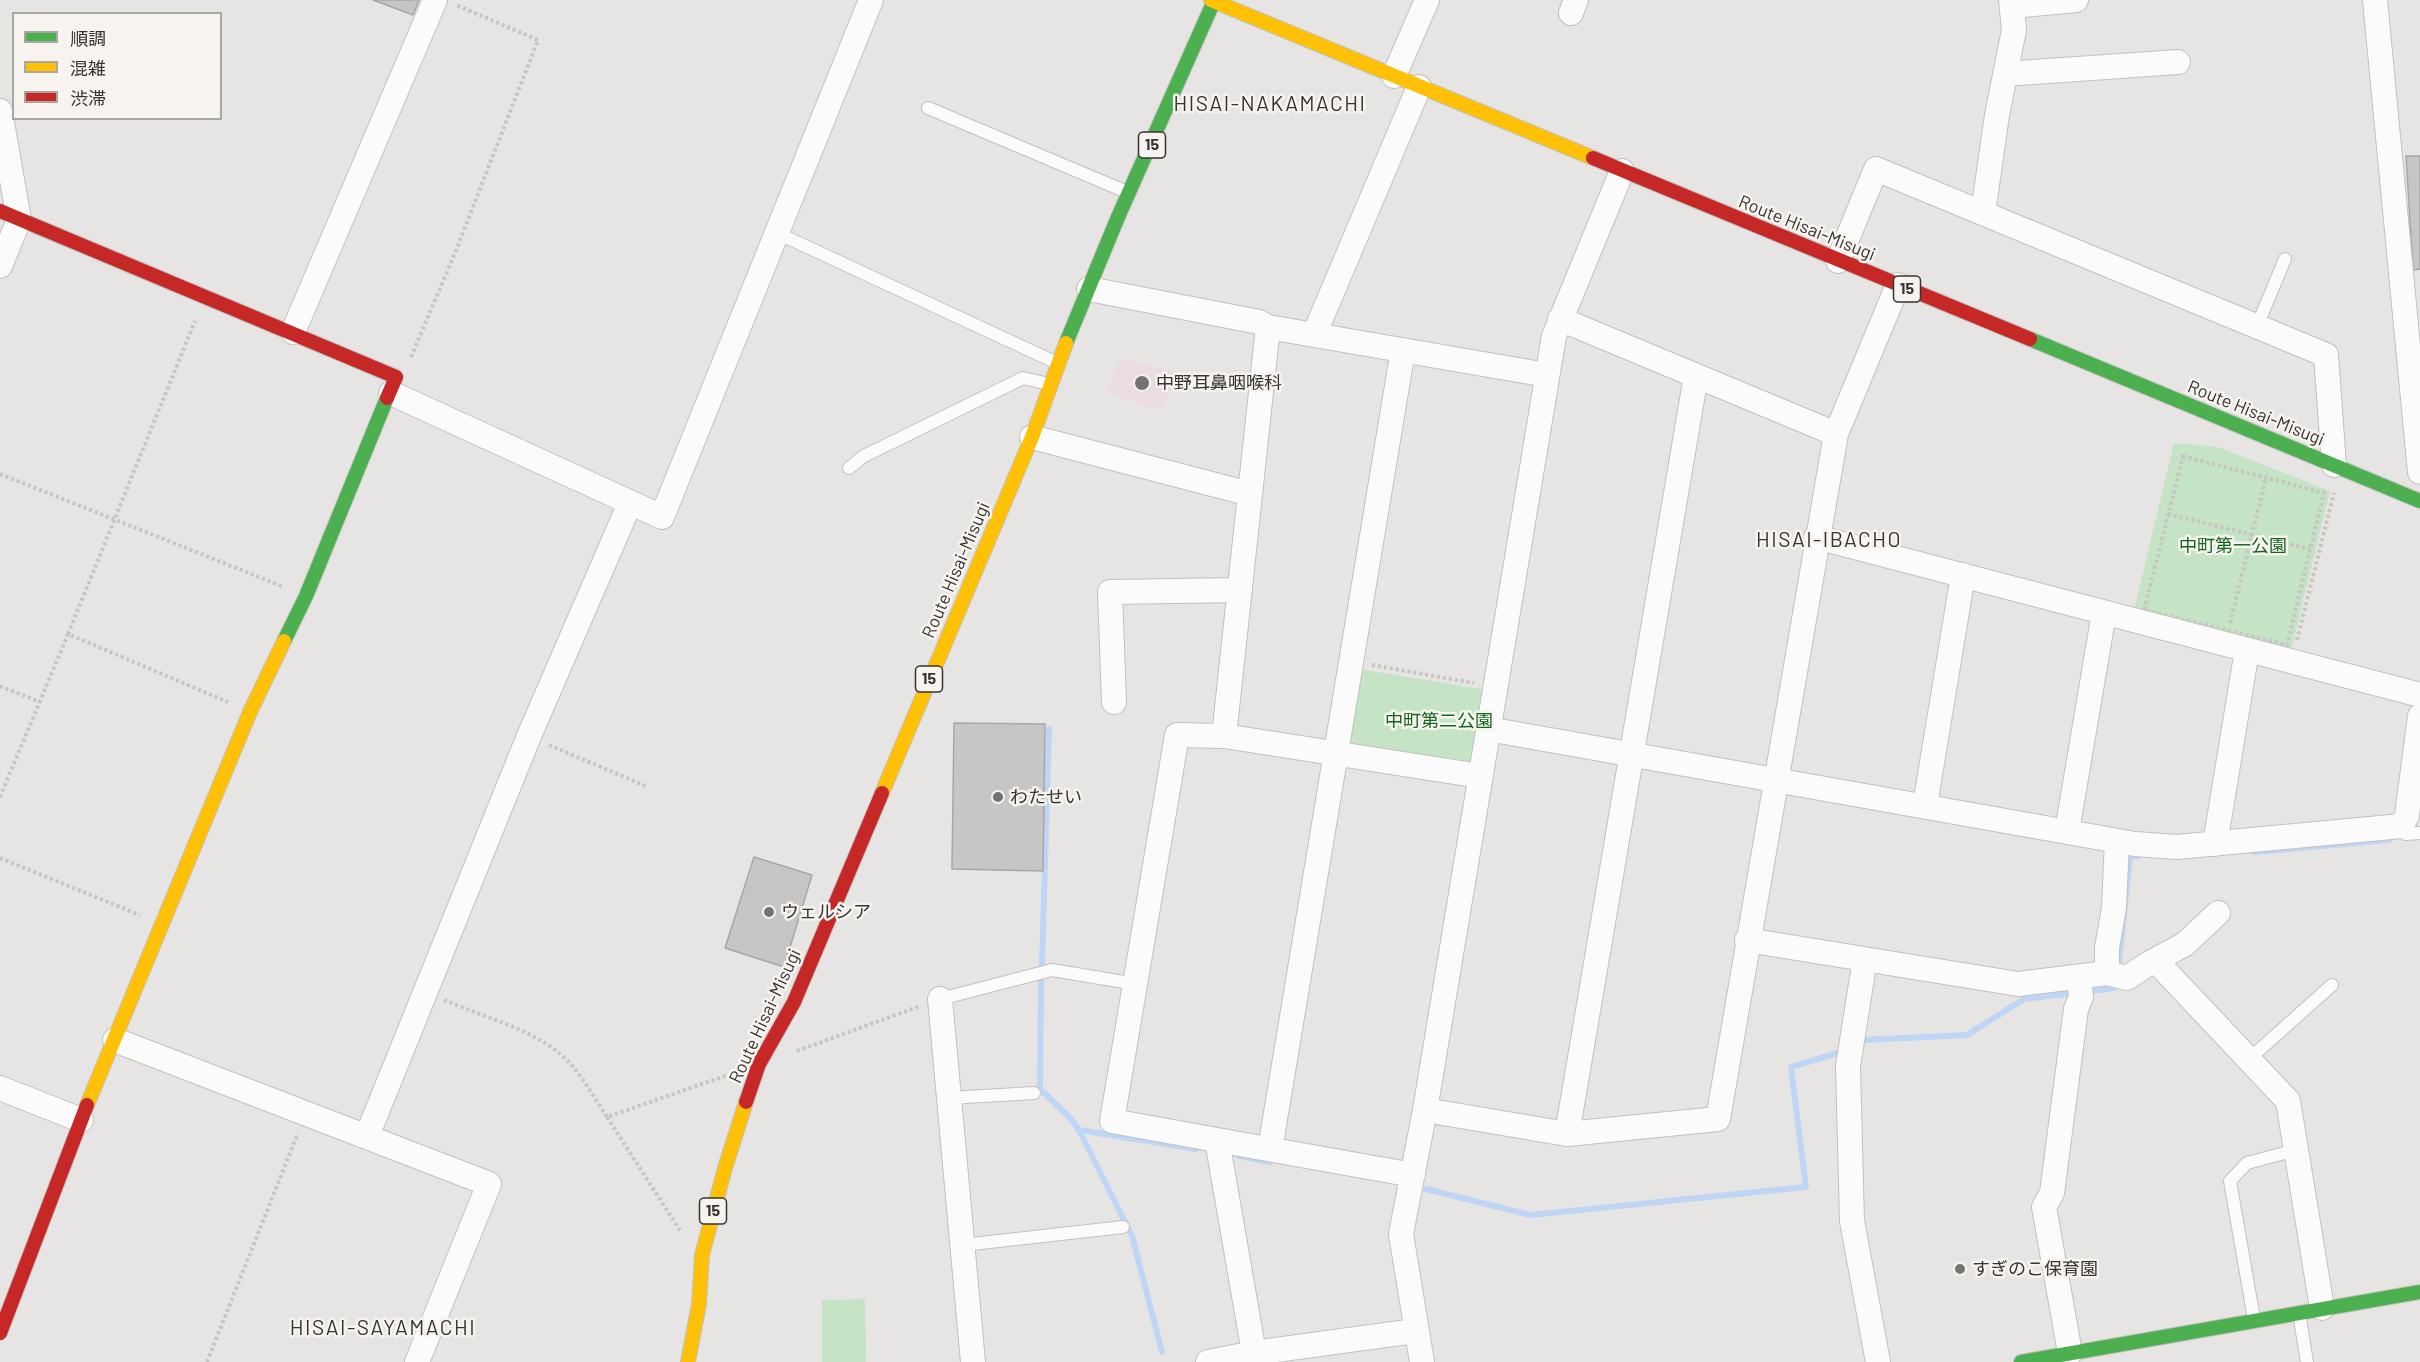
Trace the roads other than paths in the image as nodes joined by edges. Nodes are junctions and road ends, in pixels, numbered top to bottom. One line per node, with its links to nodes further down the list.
1 (871, 0): 18 (street)
2 (1213, 0): 10 (main road, Route Hisai-Misugi / 15); 15 (main road, Route Hisai-Misugi / 15)
3 (1427, 0): 10 (street)
4 (2076, 0): 7 (street)
5 (2375, 0): 37 (street)
6 (444, 2): 27 (street)
7 (2011, 3): 9 (street)
8 (2178, 62): 9 (street)
9 (2005, 74): 16 (street)
10 (1394, 76): 11 (main road, Route Hisai-Misugi / 15)
11 (1419, 87): 14 (main road, Route Hisai-Misugi / 15); 28 (street)
12 (928, 108): 15 (lane)
13 (0, 111): 17 (street)
14 (1622, 171): 20 (main road, Route Hisai-Misugi / 15); 24 (street)
15 (1131, 194): 23 (main road, Route Hisai-Misugi / 15)
16 (1983, 213): 20 (street); 25 (street)
17 (10, 216): 21 (street); 27 (main road)
18 (776, 232): 30 (lane); 42 (street)
19 (2285, 259): 25 (lane)
20 (1838, 261): 22 (main road, Route Hisai-Misugi / 15)
21 (0, 266)
22 (1898, 285): 35 (street); 38 (main road, Route Hisai-Misugi / 15)
23 (1089, 289): 26 (street); 30 (main road, Route Hisai-Misugi / 15)
24 (1560, 319): 31 (street); 32 (street)
25 (2257, 326): 38 (street)
26 (1268, 327): 28 (street); 40 (street)
27 (293, 332): 34 (main road)
28 (1314, 335): 29 (street)
29 (1403, 350): 31 (street); 53 (street)
30 (1058, 363): 33 (main road, Route Hisai-Misugi / 15)
31 (1547, 375): 51 (street)
32 (1696, 376): 35 (street); 54 (street)
33 (1050, 384): 36 (main road, Route Hisai-Misugi / 15); 39 (lane)
34 (394, 385): 42 (street); 71 (main road)
35 (1836, 434): 43 (street)
36 (1032, 437): 40 (street); 94 (main road, Route Hisai-Misugi / 15)
37 (2420, 461)
38 (2334, 465): 41 (main road, Route Hisai-Misugi / 15)
39 (849, 468)
40 (1250, 494): 45 (street)
41 (2420, 501)
42 (630, 503): 79 (street)
43 (1816, 537): 44 (street); 56 (street)
44 (1963, 575): 46 (street); 57 (street)
45 (1240, 590): 49 (street); 52 (street)
46 (2104, 613): 47 (street); 59 (street)
47 (2247, 650): 48 (street); 61 (street)
48 (2420, 695)
49 (1114, 702)
50 (2420, 716): 58 (street)
51 (1488, 729): 54 (street); 55 (street)
52 (1224, 736): 53 (street); 67 (street)
53 (1337, 753): 55 (street); 81 (street)
54 (1631, 754): 56 (street); 78 (street)
55 (1480, 776): 76 (street)
56 (1775, 780): 57 (street); 63 (street)
57 (1925, 805): 59 (street)
58 (2411, 829): 61 (street)
59 (2067, 831): 60 (street)
60 (2117, 841): 61 (street); 66 (street)
61 (2215, 844)
62 (2218, 913): 65 (street)
63 (1747, 940): 64 (street); 78 (street)
64 (1865, 959): 68 (street); 98 (street)
65 (2156, 961): 66 (street); 72 (street)
66 (2107, 973): 68 (street)
67 (1136, 984): 70 (lane); 80 (street)
68 (2080, 986): 92 (street)
69 (2332, 986): 72 (lane)
70 (940, 999): 75 (street)
71 (115, 1040): 77 (main road); 79 (street)
72 (2248, 1060): 82 (street)
73 (0, 1088): 77 (street)
74 (1034, 1093): 75 (lane)
75 (950, 1098): 85 (street)
76 (1425, 1110): 78 (street); 83 (street)
77 (81, 1120): 90 (main road)
78 (1567, 1134)
79 (367, 1137): 93 (street)
80 (1217, 1140): 81 (street); 91 (street)
81 (1270, 1149): 83 (street)
82 (2296, 1150): 87 (street); 88 (lane)
83 (1413, 1175): 89 (street)
84 (1123, 1227): 85 (lane)
85 (963, 1245): 95 (street)
86 (2420, 1292): 87 (main road)
87 (2310, 1310): 88 (main road); 100 (lane)
88 (2254, 1319): 92 (main road)
89 (1415, 1330): 91 (street); 97 (street)
90 (0, 1334)
91 (1254, 1353): 96 (street)
92 (2082, 1355): 99 (main road)
93 (417, 1362)
94 (688, 1362)
95 (973, 1362)
96 (1208, 1362)
97 (1422, 1362)
98 (1878, 1362)
99 (2021, 1362)
100 (2307, 1362)

